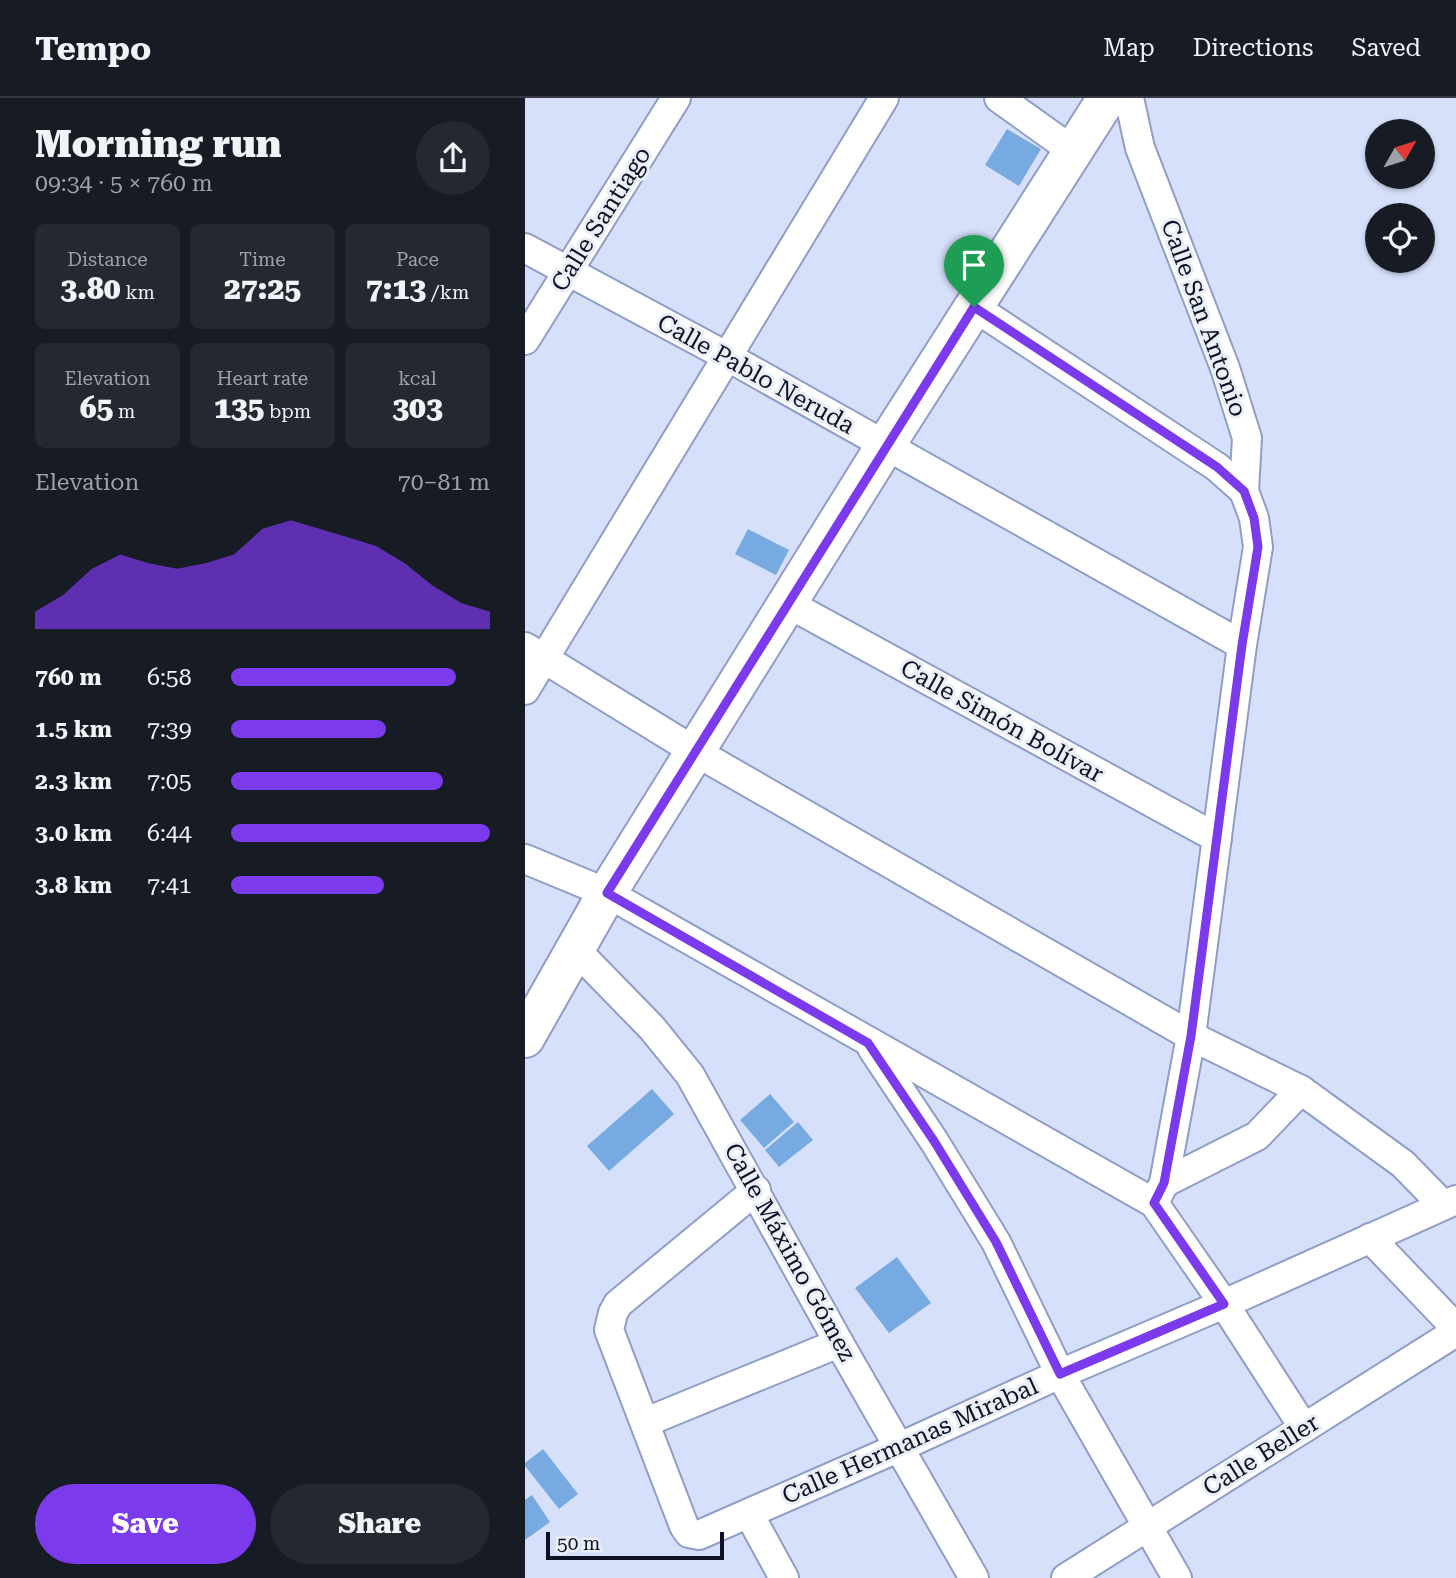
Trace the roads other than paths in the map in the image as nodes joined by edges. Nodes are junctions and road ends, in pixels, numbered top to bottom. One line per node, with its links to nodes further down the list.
1 (884, 98): 11 (street)
2 (999, 98): 6 (street)
3 (1107, 98): 6 (street)
4 (1129, 98): 13 (street, Calle San Antonio)
5 (672, 99): 8 (street, Calle Santiago)
6 (1073, 150): 9 (street)
7 (525, 248): 8 (street, Calle Pablo Neruda)
8 (568, 272): 10 (street, Calle Santiago); 11 (street, Calle Pablo Neruda)
9 (974, 307): 12 (street); 13 (street)
10 (525, 340)
11 (728, 357): 12 (street, Calle Pablo Neruda); 16 (street)
12 (885, 446): 14 (street); 15 (street, Calle Pablo Neruda)
13 (1244, 491): 15 (street, Calle San Antonio)
14 (787, 603): 18 (street); 19 (street, Calle Simón Bolívar)
15 (1242, 645): 19 (street, Calle San Antonio)
16 (535, 653): 17 (street); 18 (street)
17 (525, 690)
18 (696, 752): 21 (street); 23 (street)
19 (1217, 838): 23 (street, Calle San Antonio)
20 (525, 859): 21 (street)
21 (607, 893): 22 (street); 25 (street)
22 (575, 949): 24 (street); 27 (street, Calle Máximo Gómez)
23 (1191, 1036): 26 (street); 28 (street, Calle San Antonio)
24 (525, 1038)
25 (868, 1043): 28 (street); 34 (street)
26 (1301, 1090): 28 (street); 29 (street)
27 (756, 1190): 33 (street, Calle Máximo Gómez); 35 (street)
28 (1159, 1193): 31 (street)
29 (1450, 1202): 30 (street, Calle Hermanas Mirabal)
30 (1370, 1238): 31 (street, Calle Hermanas Mirabal); 32 (street)
31 (1224, 1304): 34 (street, Calle Hermanas Mirabal); 36 (street)
32 (1456, 1330): 36 (street, Calle Beller)
33 (839, 1343): 35 (street); 37 (street, Calle Máximo Gómez)
34 (1060, 1374): 37 (street, Calle Hermanas Mirabal); 39 (street)
35 (646, 1422): 38 (street, Calle Hermanas Mirabal)
36 (1304, 1428): 39 (street, Calle Beller)
37 (900, 1447): 38 (street, Calle Hermanas Mirabal); 41 (street, Calle Máximo Gómez)
38 (748, 1514): 40 (street)
39 (1148, 1527): 42 (street, Calle Beller); 43 (street)
40 (784, 1578)
41 (974, 1578)
42 (1066, 1578)
43 (1177, 1578)

